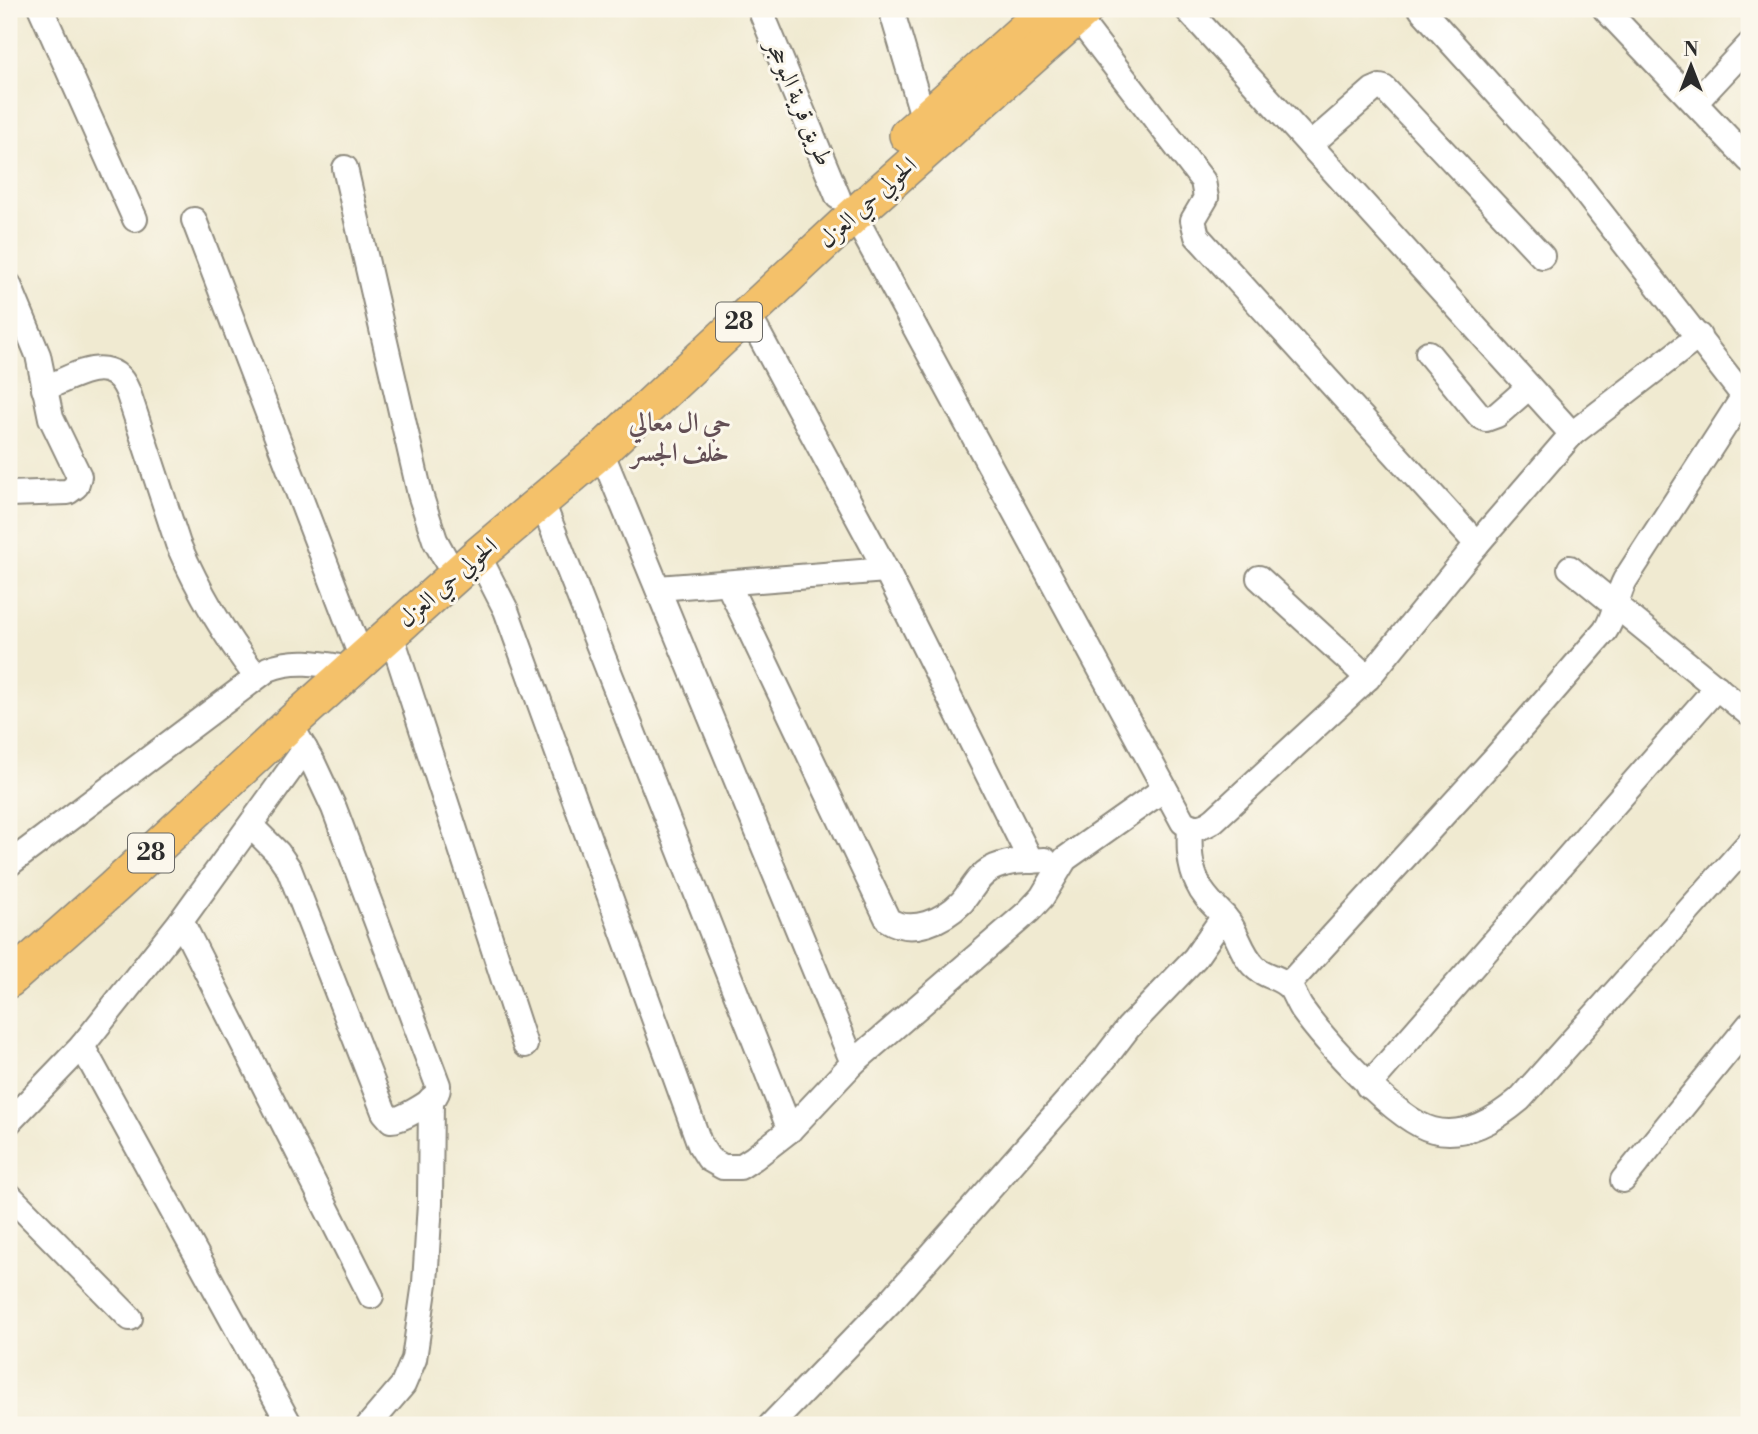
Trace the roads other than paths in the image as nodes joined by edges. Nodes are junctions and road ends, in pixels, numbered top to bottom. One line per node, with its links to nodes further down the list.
1 (41, 9): 15 (street)
2 (760, 9): 14 (street, طريق قرية البوحجر)
3 (891, 9): 10 (street)
4 (1187, 9): 11 (street)
5 (1421, 9): 20 (street)
6 (1605, 9): 9 (street)
7 (1060, 11): 10 (highway, الحولي حي العزل / 28); 14 (highway, الحولي حي العزل / 28); 29 (street)
8 (1749, 45): 9 (street)
9 (1695, 103): 12 (street)
10 (924, 120): 14 (highway, الحولي حي العزل / 28)
11 (1310, 145): 17 (street); 22 (street)
12 (1749, 160)
13 (345, 168): 30 (street)
14 (846, 206): 19 (highway, الحولي حي العزل / 28); 30 (highway, الحولي حي العزل / 28); 44 (street, طريق قرية البوحجر)
15 (135, 219)
16 (194, 220): 38 (street)
17 (1542, 256)
18 (9, 285): 23 (street)
19 (748, 314): 26 (highway, الحولي حي العزل / 28); 32 (street)
20 (1699, 336): 24 (street); 25 (street)
21 (1428, 353): 22 (street)
22 (1530, 387): 25 (street)
23 (44, 389): 27 (street); 39 (street)
24 (1747, 399): 36 (street)
25 (1572, 434): 29 (street)
26 (601, 450): 28 (highway, الحولي حي العزل / 28); 35 (street)
27 (9, 494)
28 (542, 502): 30 (highway, الحولي حي العزل / 28); 62 (street)
29 (1477, 544): 40 (street)
30 (463, 559): 37 (highway, الحولي حي العزل / 28); 62 (street)
31 (1570, 568): 36 (street)
32 (886, 570): 34 (street); 49 (street)
33 (1259, 578): 40 (street)
34 (728, 583): 35 (street); 49 (street)
35 (658, 588): 58 (street)
36 (1616, 607): 41 (street); 54 (street)
37 (391, 634): 38 (highway, 28); 56 (street)
38 (357, 664): 39 (street); 43 (highway, 28)
39 (256, 676): 50 (street)
40 (1368, 678): 46 (street)
41 (1717, 687): 42 (street); 59 (street)
42 (1749, 714)
43 (297, 737): 45 (street); 53 (highway, 28); 60 (street)
44 (1164, 789): 46 (street, طريق قرية البوحجر); 48 (street)
45 (251, 826): 52 (street); 60 (street)
46 (1190, 827): 51 (street)
47 (1749, 843): 59 (street)
48 (1065, 859): 49 (street); 58 (street)
49 (1031, 861)
50 (9, 864)
51 (1224, 916): 54 (street); 69 (street)
52 (181, 921): 57 (street); 65 (street)
53 (9, 979)
54 (1288, 985): 59 (street)
55 (1749, 1025): 63 (street)
56 (526, 1045)
57 (82, 1046): 61 (street); 67 (street)
58 (853, 1063): 62 (street)
59 (1368, 1086)
60 (431, 1100): 68 (street)
61 (9, 1122)
62 (790, 1130)
63 (1623, 1180)
64 (9, 1195): 66 (street)
65 (372, 1296)
66 (130, 1318)
67 (290, 1425)
68 (369, 1425)
69 (771, 1425)

